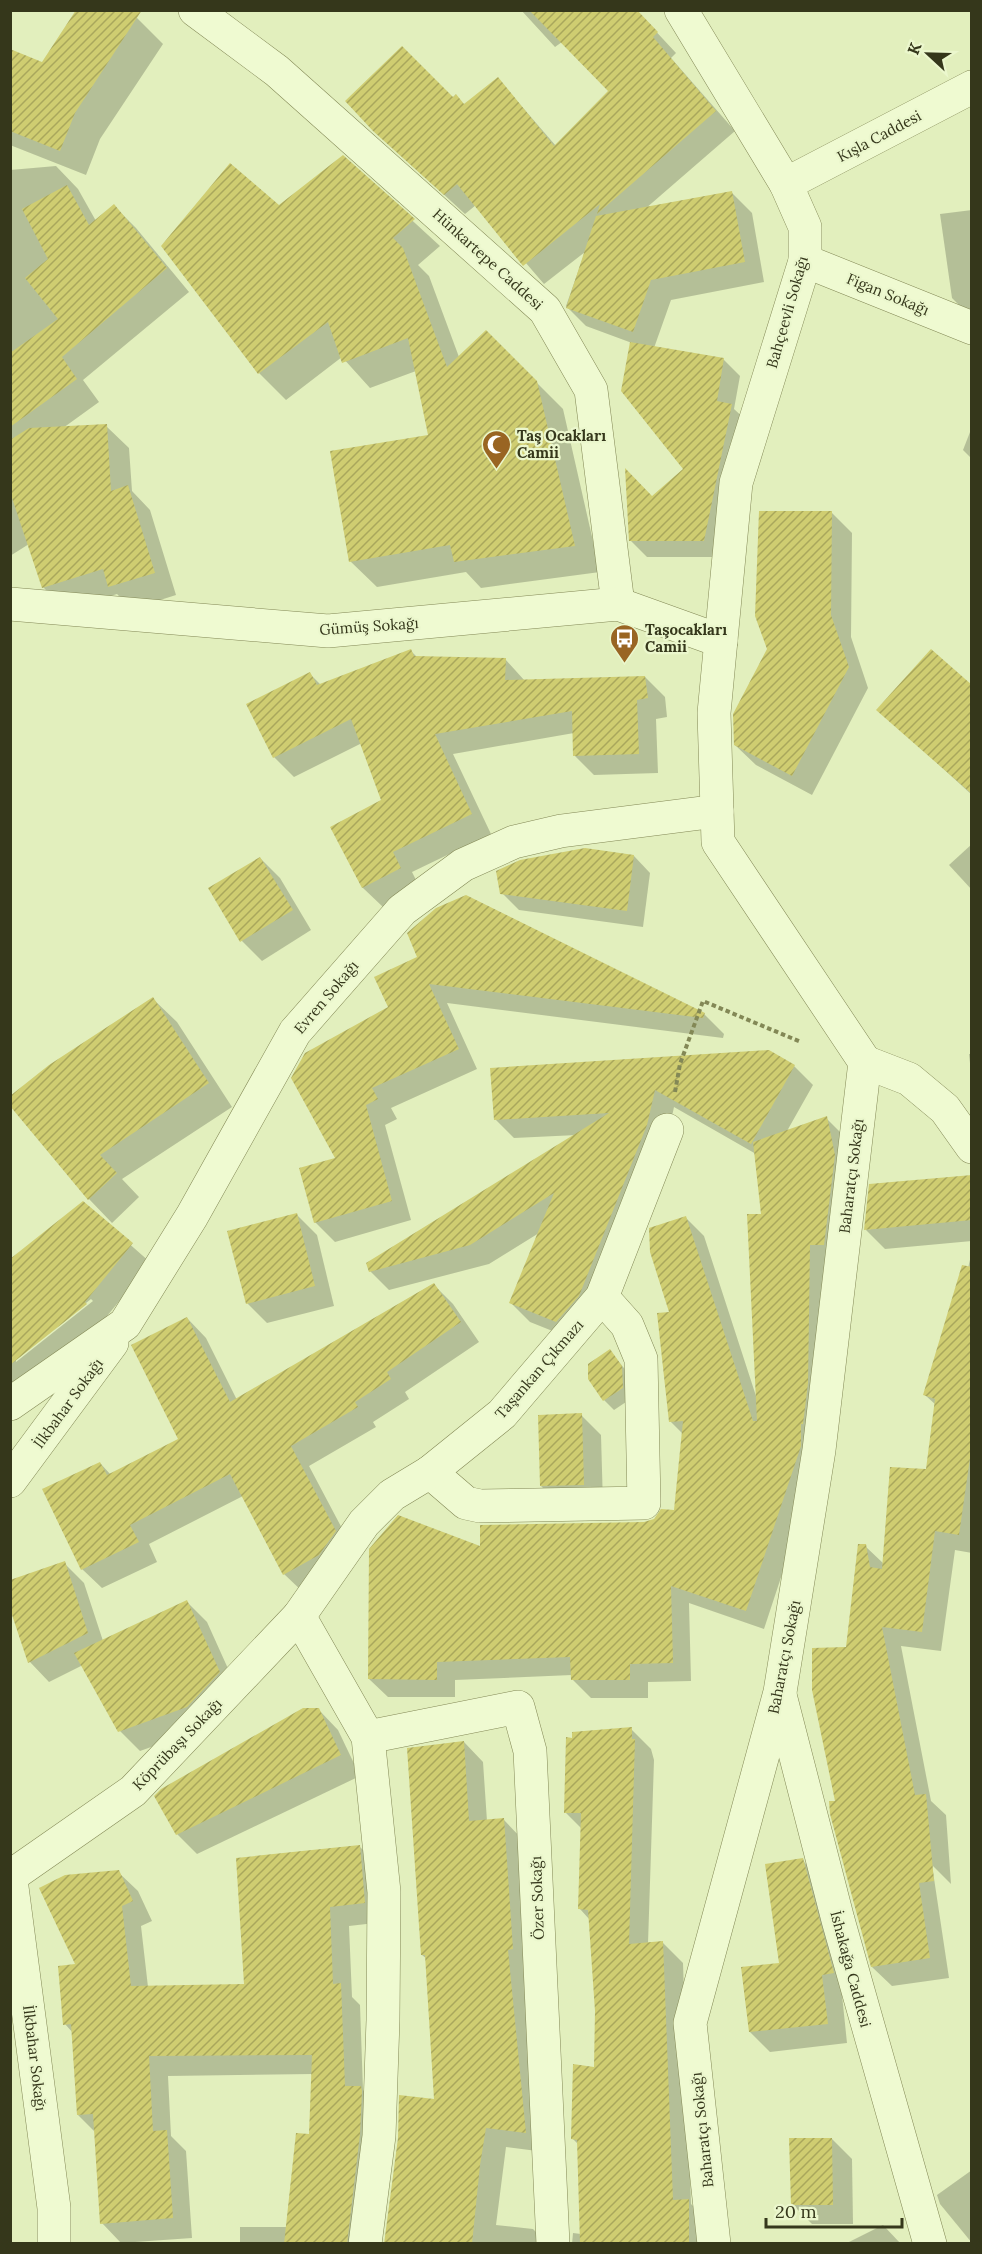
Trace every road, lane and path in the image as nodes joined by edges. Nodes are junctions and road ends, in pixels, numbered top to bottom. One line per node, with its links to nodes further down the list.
1 (195, 10): 8 (street, Hünkartepe Caddesi)
2 (681, 10): 4 (street, Bahçeevli Sokağı)
3 (972, 87): 4 (street, Kışla Caddesi)
4 (786, 184): 5 (street, Bahçeevli Sokağı)
5 (805, 261): 6 (street, Figan Sokağı); 9 (street, Bahçeevli Sokağı)
6 (971, 327)
7 (10, 604): 8 (street, Gümüş Sokağı)
8 (618, 604): 9 (street, Gümüş Sokağı)
9 (721, 641): 10 (street)
10 (717, 811): 11 (street); 15 (street, Evren Sokağı)
11 (865, 1062): 12 (path); 13 (street); 20 (street, Baharatçı Sokağı)
12 (667, 1130): 14 (street, Taşankan Çıkmazı)
13 (972, 1147)
14 (602, 1298): 17 (street, Taşankan Çıkmazı); 17 (street)
15 (125, 1324): 16 (street, Evren Sokağı); 18 (street, İlkbahar Sokağı)
16 (10, 1404)
17 (430, 1472): 19 (street, Taşankan Çıkmazı)
18 (10, 1481)
19 (299, 1616): 21 (street); 22 (street, Köprübaşı Sokağı)
20 (780, 1692): 26 (street, Baharatçı Sokağı); 27 (street, İshakağa Caddesi)
21 (368, 1737): 24 (street); 25 (street, Özer Sokağı)
22 (11, 1874): 23 (street, İlkbahar Sokağı)
23 (54, 2244)
24 (365, 2244)
25 (553, 2244)
26 (714, 2244)
27 (930, 2244)

